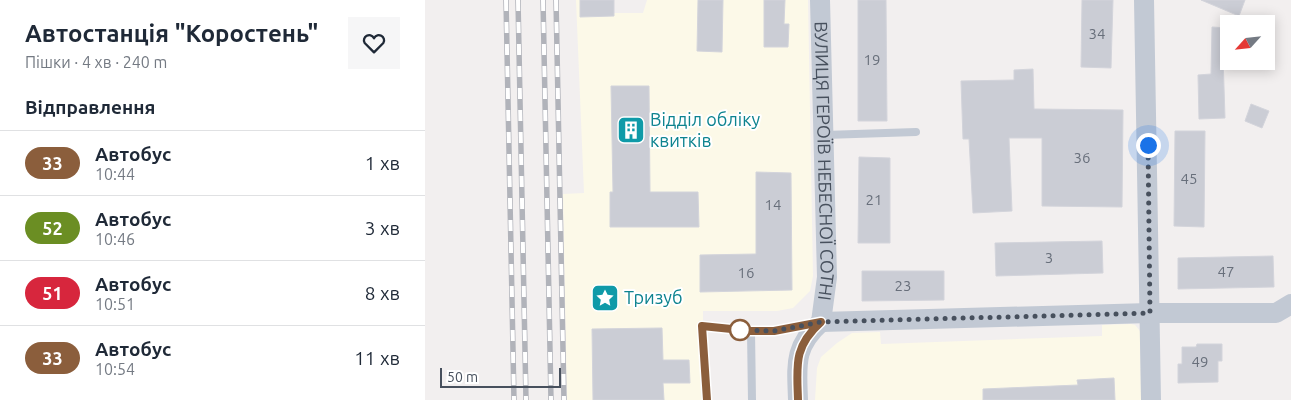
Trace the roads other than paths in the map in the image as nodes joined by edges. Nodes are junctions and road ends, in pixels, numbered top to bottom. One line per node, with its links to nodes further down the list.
1 (820, 0): 4 (street, ВУЛИЦЯ ГЕРОЇВ НЕБЕСНОЇ СОТНІ)
2 (1144, 0): 6 (street)
3 (916, 132): 4 (lane)
4 (823, 135): 7 (street, ВУЛИЦЯ ГЕРОЇВ НЕБЕСНОЇ СОТНІ)
5 (1286, 310): 6 (street)
6 (1150, 313): 7 (street); 12 (street)
7 (821, 322): 8 (lane); 11 (street)
8 (751, 331): 9 (lane); 10 (lane)
9 (707, 400)
10 (752, 400)
11 (798, 400)
12 (1151, 400)

